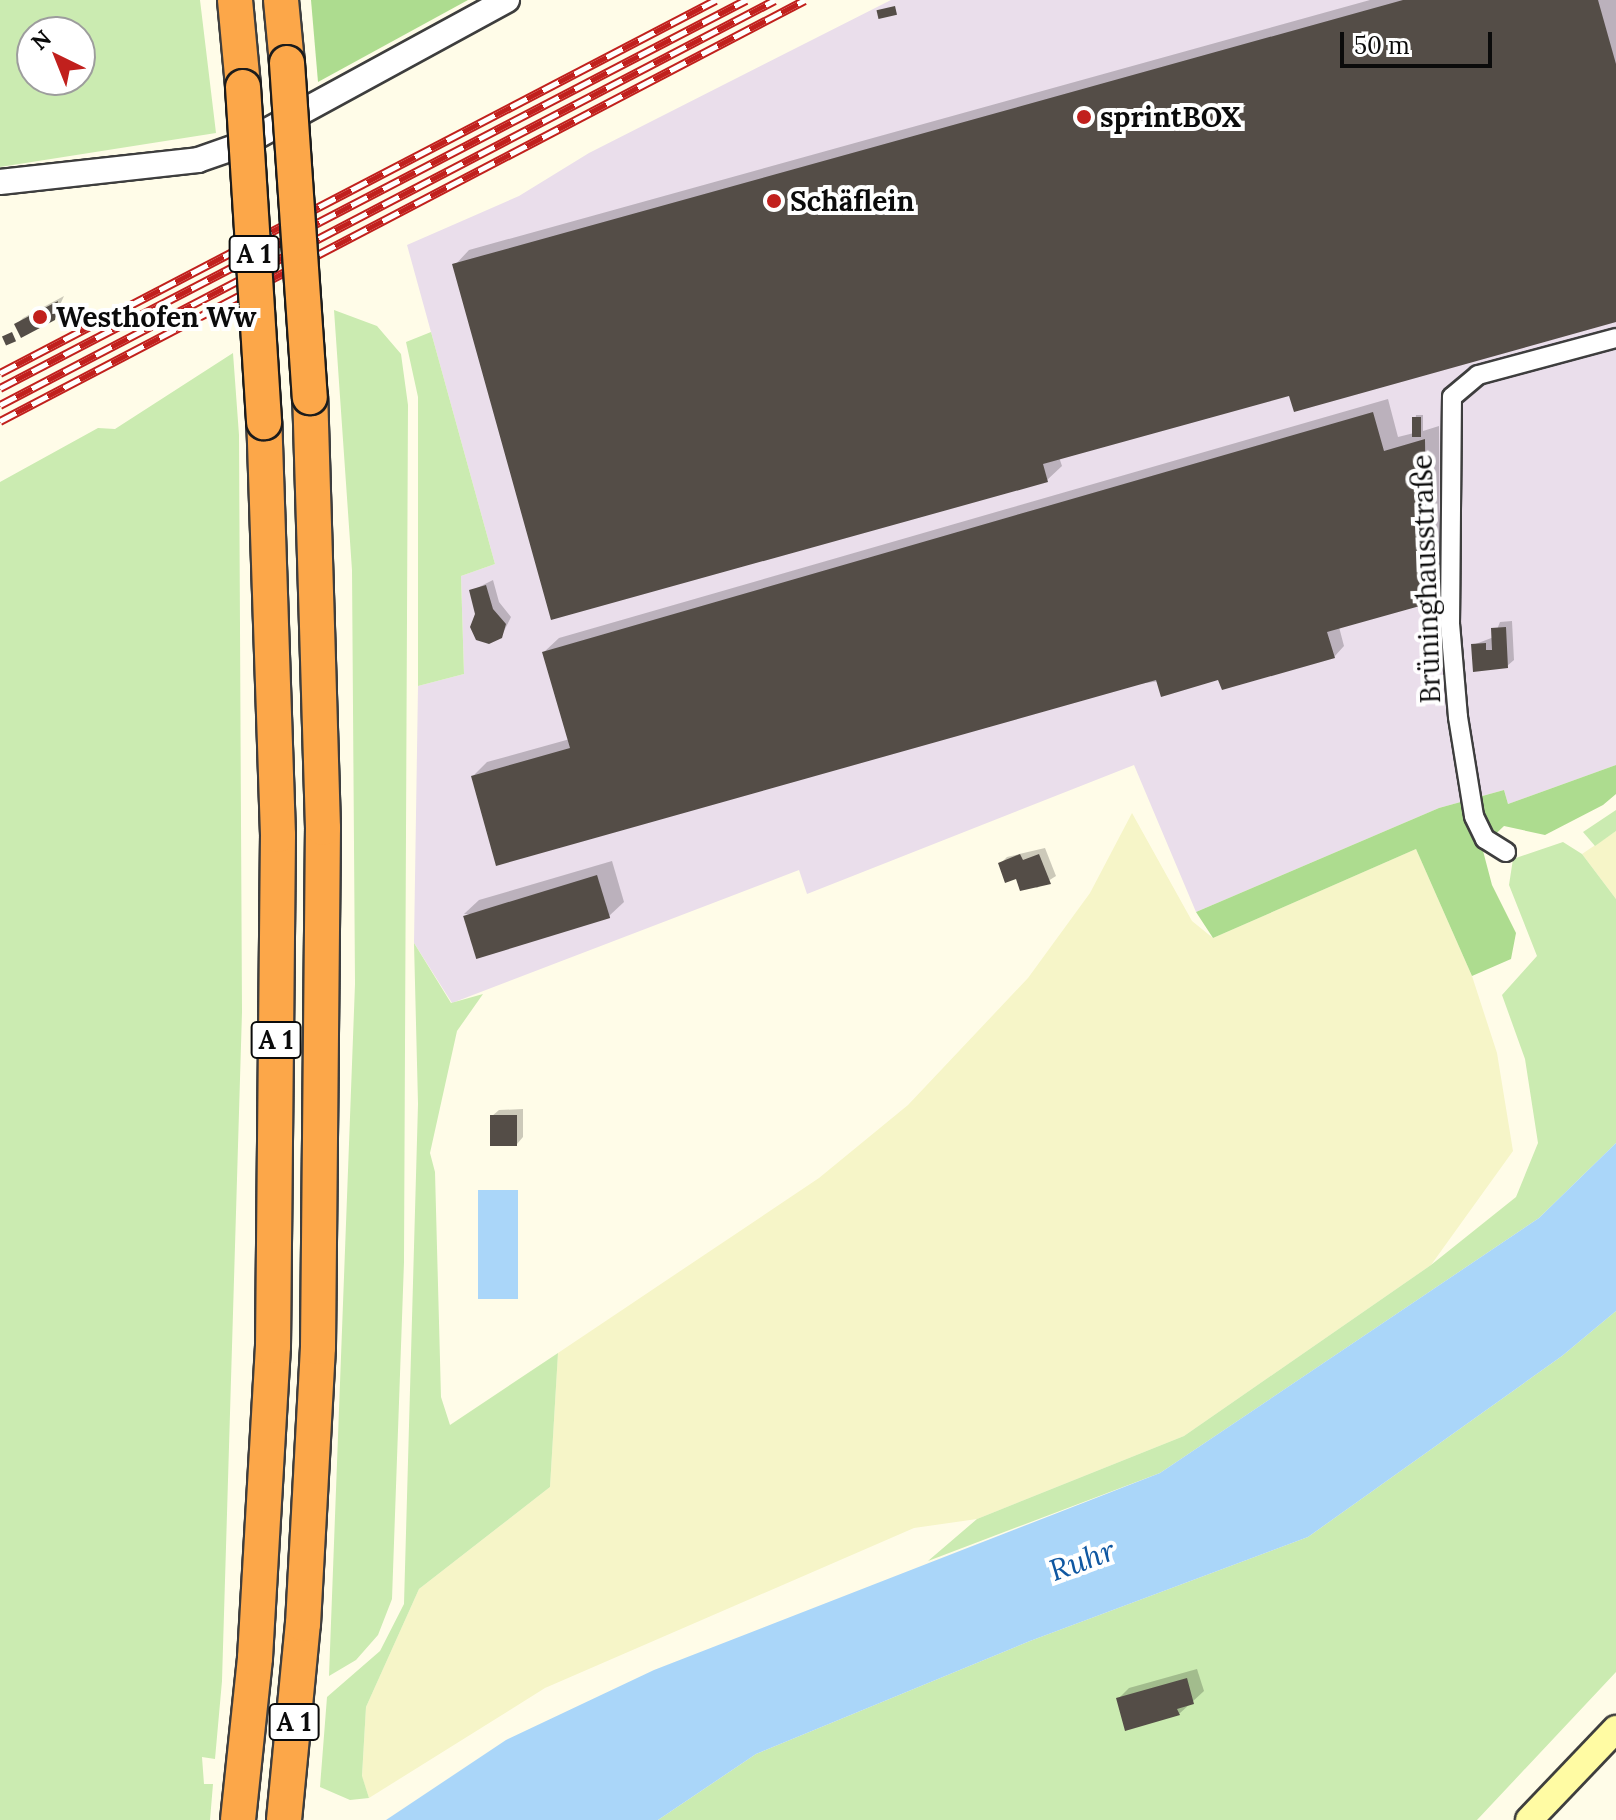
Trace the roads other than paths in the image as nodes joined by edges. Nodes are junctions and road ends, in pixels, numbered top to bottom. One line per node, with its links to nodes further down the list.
1 (235, 0): 8 (highway, A 1, bridge)
2 (281, 0): 9 (highway, A 1, bridge)
3 (507, 0): 4 (street)
4 (0, 182)
5 (1616, 338): 6 (street, Brüninghausstraße)
6 (1506, 852)
7 (1616, 1729): 10 (main road)
8 (238, 1820)
9 (284, 1820)
10 (1529, 1820)

